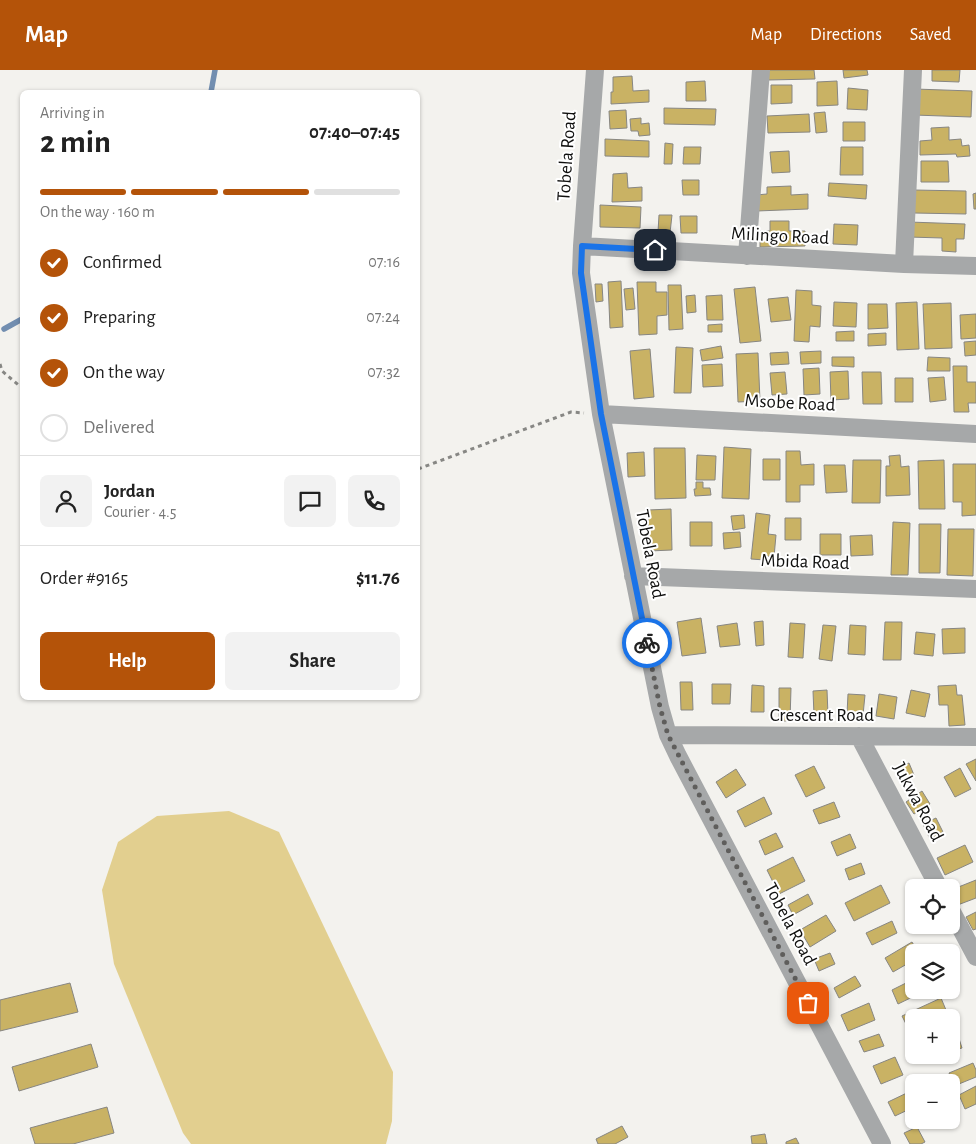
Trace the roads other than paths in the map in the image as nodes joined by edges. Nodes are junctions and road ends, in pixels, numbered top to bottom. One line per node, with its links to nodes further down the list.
1 (595, 70): 4 (street, Tobela Road)
2 (761, 70): 5 (street)
3 (913, 70): 6 (street)
4 (582, 246): 5 (street, Milingo Road); 8 (street, Tobela Road)
5 (746, 256): 6 (street, Milingo Road)
6 (904, 264): 7 (street, Milingo Road)
7 (976, 266)
8 (601, 414): 9 (street, Msobe Road); 10 (street, Tobela Road)
9 (976, 434)
10 (633, 576): 11 (street, Mbida Road); 12 (street, Tobela Road)
11 (976, 589)
12 (668, 735): 13 (street, Crescent Road); 18 (street, Tobela Road)
13 (859, 736): 14 (street, Crescent Road); 15 (street, Jukwa Road)
14 (976, 737)
15 (934, 879)
16 (960, 927): 17 (street)
17 (976, 957)
18 (882, 1144)

